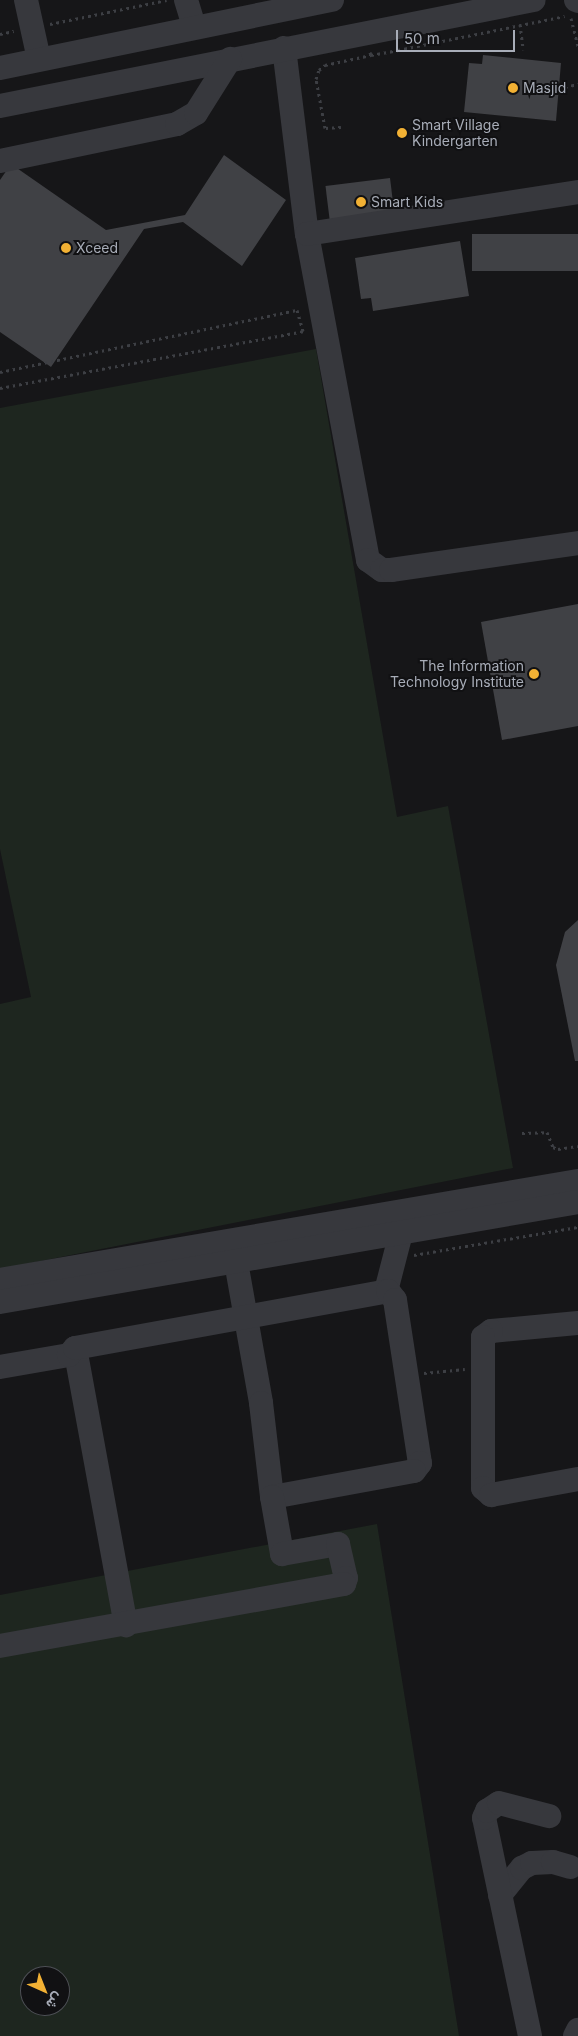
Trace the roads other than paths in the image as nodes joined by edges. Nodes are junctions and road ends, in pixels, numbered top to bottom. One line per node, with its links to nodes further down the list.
1 (26, 0): 8 (street)
2 (186, 0): 6 (street)
3 (332, 0): 4 (street)
4 (247, 8): 6 (street)
5 (524, 9): 7 (street)
6 (194, 27): 8 (street)
7 (284, 48): 9 (street); 14 (street)
8 (39, 59): 10 (street)
9 (230, 59): 11 (street); 12 (street)
10 (0, 68)
11 (0, 106)
12 (0, 161)
13 (578, 192): 14 (street)
14 (306, 234): 15 (street)
15 (578, 543)
16 (578, 1181): 20 (street)
17 (578, 1202): 18 (street)
18 (400, 1233): 19 (street); 21 (street)
19 (236, 1262): 22 (street); 23 (street)
20 (0, 1280)
21 (386, 1291): 23 (street); 28 (street)
22 (0, 1302)
23 (246, 1318): 25 (street); 28 (street)
24 (578, 1323): 27 (street)
25 (75, 1348): 26 (street); 29 (street)
26 (0, 1367)
27 (578, 1478)
28 (272, 1498): 29 (street)
29 (126, 1625): 30 (street)
30 (0, 1646)
31 (549, 1816): 33 (street)
32 (570, 1867): 33 (street)
33 (500, 1895): 35 (street)
34 (578, 2030): 36 (street)
35 (530, 2036)
36 (575, 2036)

